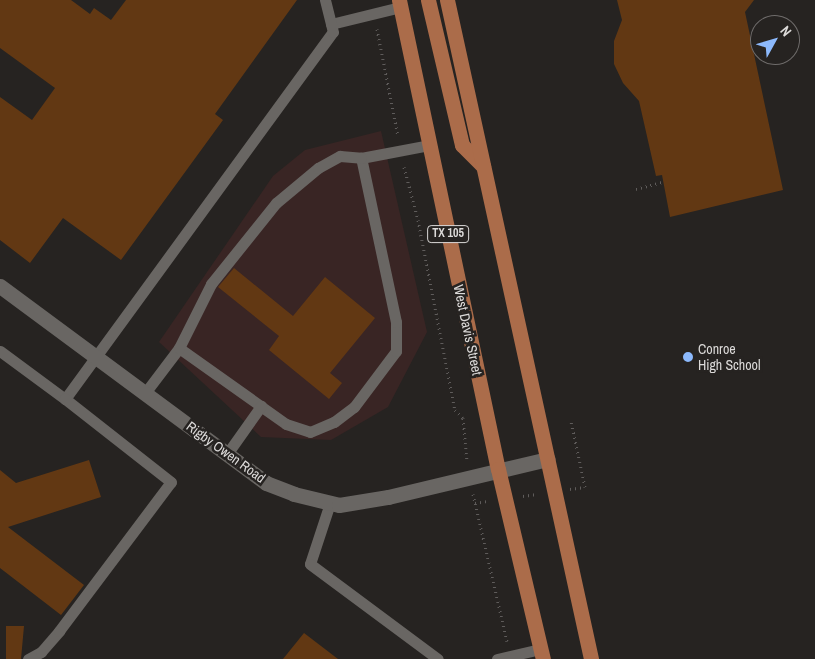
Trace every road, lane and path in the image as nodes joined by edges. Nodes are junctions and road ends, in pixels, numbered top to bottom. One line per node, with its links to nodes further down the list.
1 (325, 0): 6 (lane)
2 (428, 0): 10 (main road)
3 (447, 0): 10 (main road)
4 (399, 4): 5 (lane); 7 (main road, West Davis Street / TX 105)
5 (373, 14): 6 (lane); 8 (path)
6 (331, 24): 16 (lane)
7 (429, 145): 8 (lane); 22 (main road, West Davis Street / TX 105)
8 (401, 150): 9 (lane); 23 (path)
9 (361, 158): 14 (lane); 19 (lane)
10 (484, 168): 21 (main road)
11 (663, 182): 12 (path)
12 (636, 188)
13 (0, 286): 16 (street, Rigby Owen Road)
14 (179, 348): 17 (lane); 19 (lane)
15 (0, 350): 18 (lane)
16 (96, 357): 17 (street, Rigby Owen Road); 18 (lane)
17 (145, 393): 20 (street, Rigby Owen Road)
18 (65, 399): 27 (lane)
19 (261, 406): 20 (lane)
20 (227, 454): 24 (street, Rigby Owen Road)
21 (548, 459): 22 (street, Rigby Owen Road); 30 (main road)
22 (498, 468): 23 (street, Rigby Owen Road); 25 (main road, West Davis Street / TX 105)
23 (469, 476): 24 (street, Rigby Owen Road); 26 (path)
24 (330, 503): 28 (lane)
25 (542, 654): 26 (lane)
26 (510, 656): 29 (lane)
27 (28, 659)
28 (438, 659)
29 (496, 659)
30 (590, 659)

